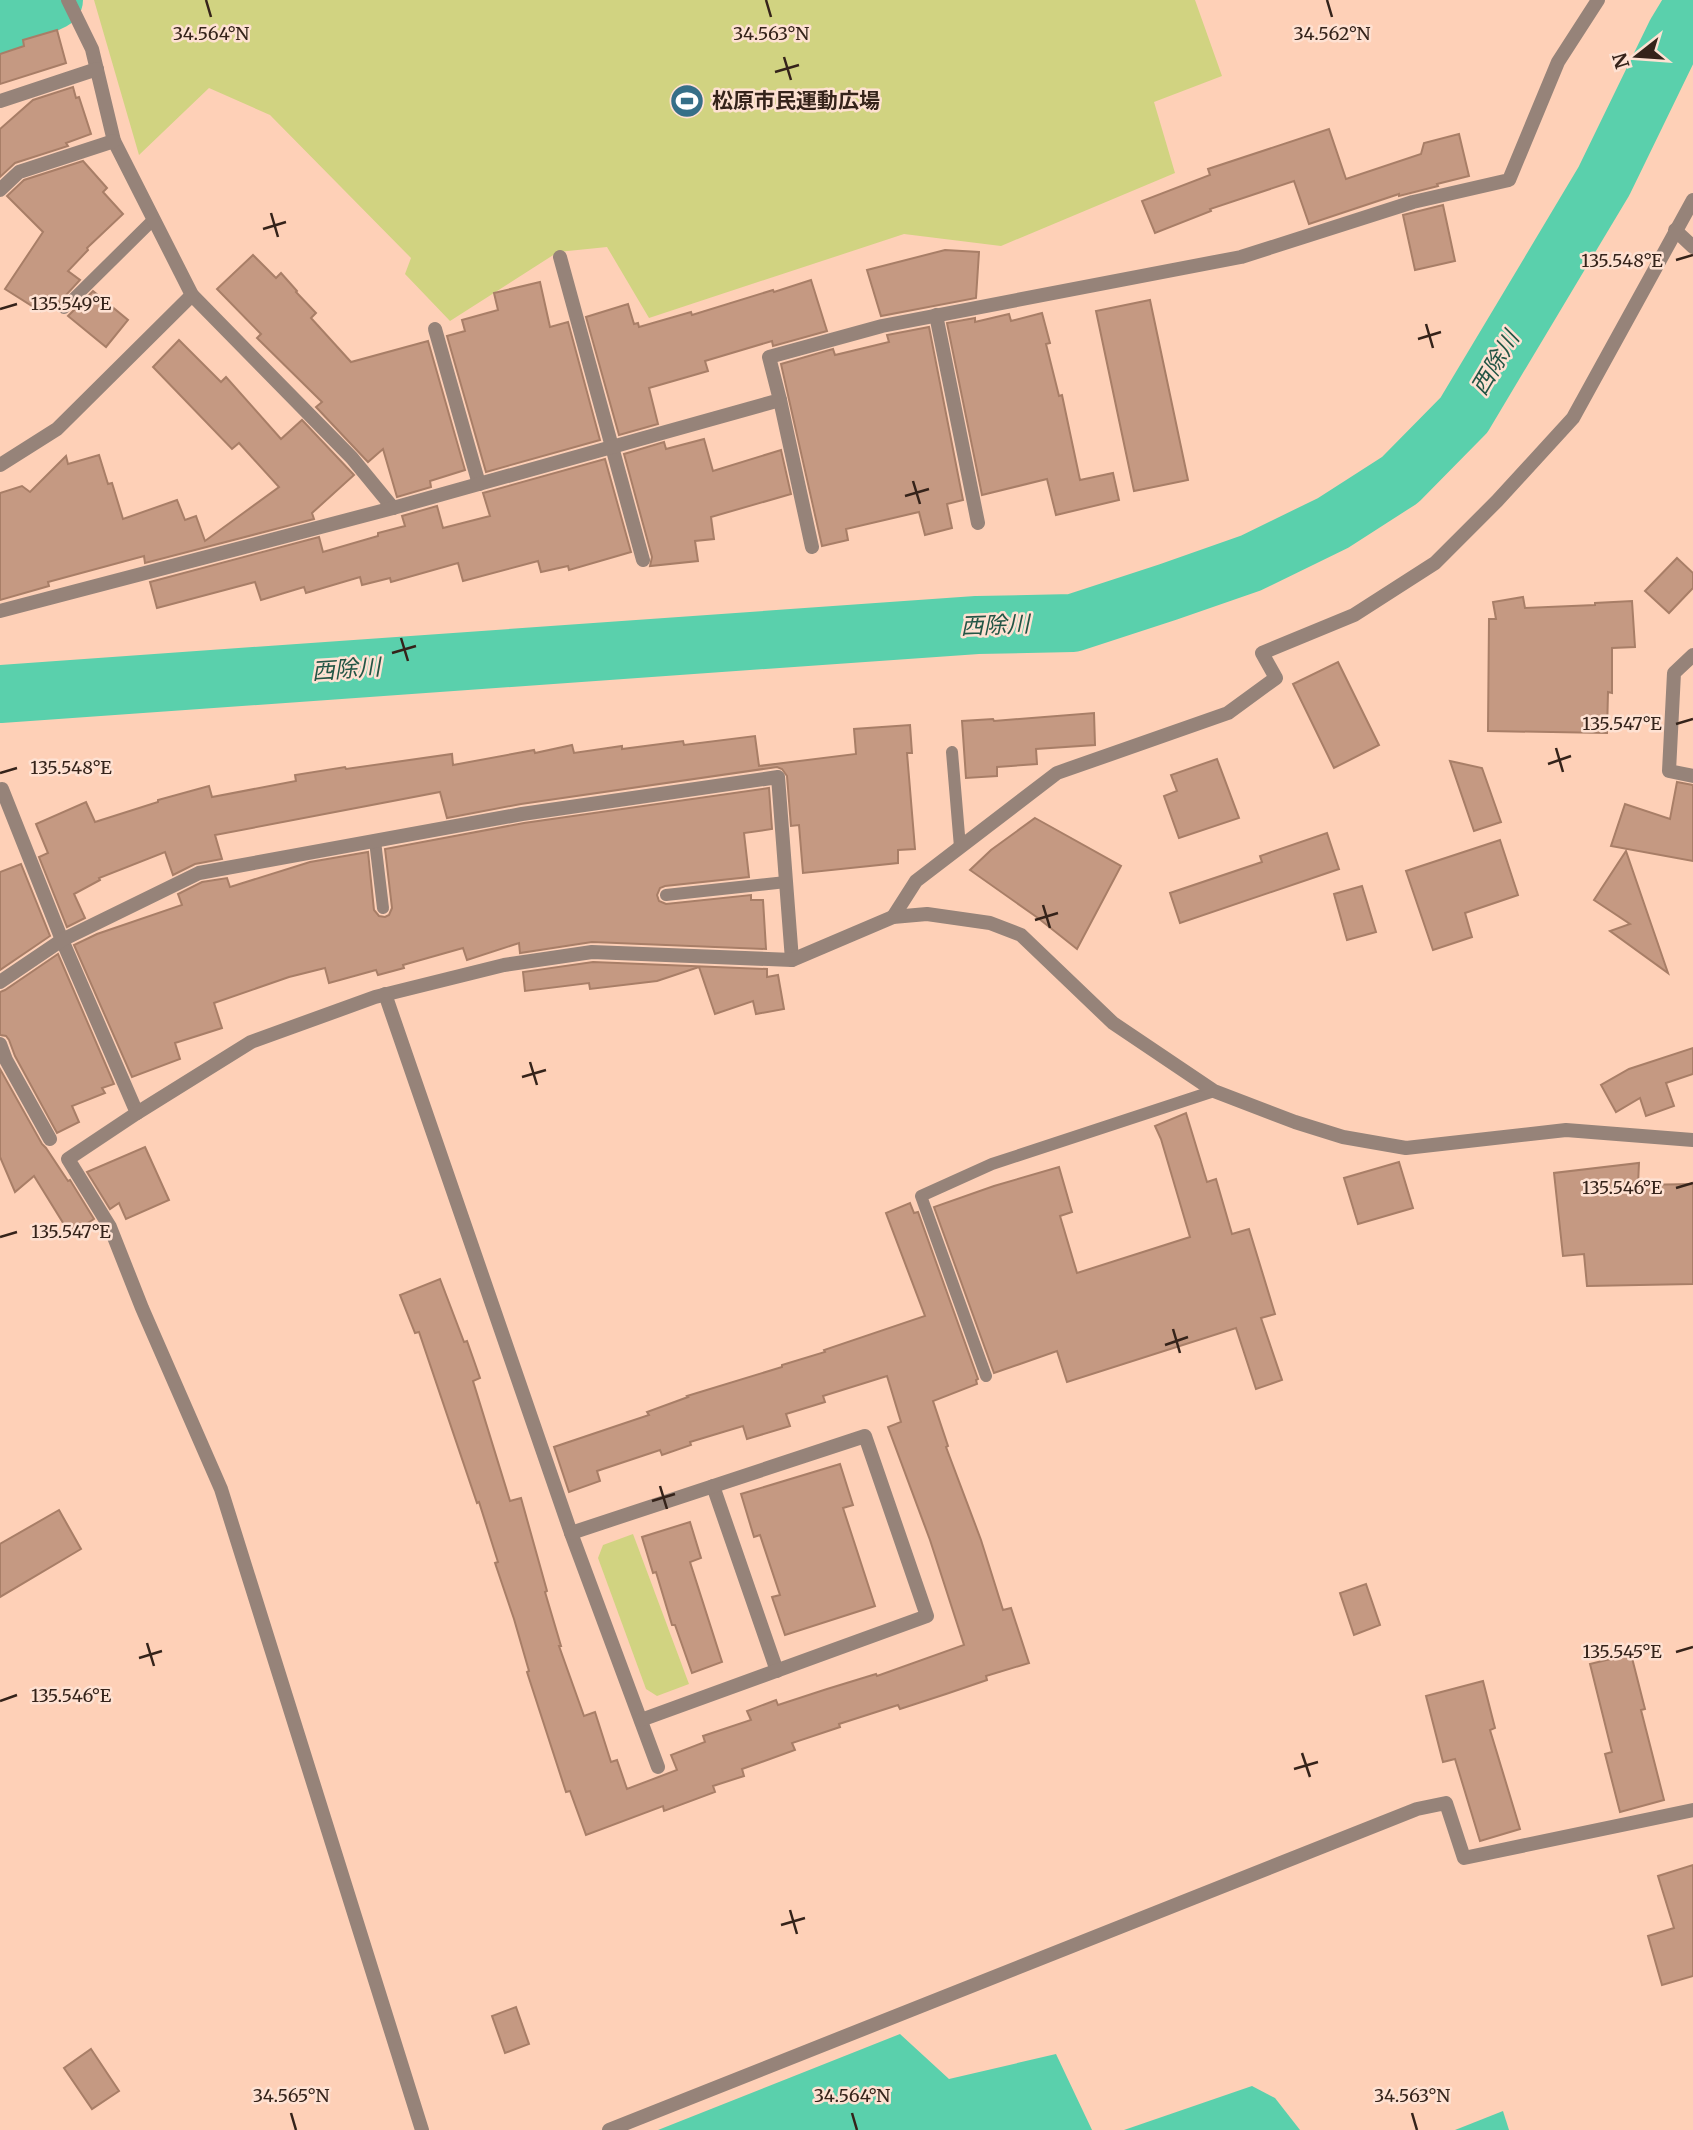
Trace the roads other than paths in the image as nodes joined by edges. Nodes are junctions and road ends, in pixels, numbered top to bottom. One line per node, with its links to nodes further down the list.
1 (68, 0): 3 (street)
2 (1598, 0): 14 (street)
3 (97, 69): 4 (street); 5 (street)
4 (0, 101)
5 (114, 141): 6 (street); 8 (street)
6 (0, 190)
7 (1693, 200): 9 (street)
8 (154, 219): 12 (street); 13 (lane)
9 (1675, 230): 10 (street); 30 (street)
10 (1693, 247)
11 (560, 257): 17 (street)
12 (191, 295): 18 (street); 20 (street)
13 (64, 308)
14 (936, 315): 16 (street); 21 (street)
15 (435, 329): 19 (street)
16 (780, 400): 17 (street); 22 (street)
17 (611, 447): 19 (street); 23 (street)
18 (0, 465)
19 (478, 484): 20 (street)
20 (393, 508): 24 (street)
21 (978, 523)
22 (813, 547)
23 (643, 560)
24 (0, 611)
25 (1693, 655): 27 (street)
26 (952, 752): 30 (lane)
27 (1693, 776)
28 (1, 786): 35 (street)
29 (374, 841): 31 (street); 33 (lane); 35 (street)
30 (960, 847): 34 (street)
31 (786, 882): 32 (lane); 36 (street)
32 (666, 895)
33 (383, 908)
34 (893, 917): 36 (street); 40 (street)
35 (62, 940): 37 (street); 41 (street)
36 (792, 960): 38 (street)
37 (0, 982)
38 (385, 994): 41 (street); 46 (street)
39 (0, 1044): 42 (street)
40 (1214, 1091): 43 (street); 44 (lane)
41 (137, 1113): 51 (street)
42 (50, 1139)
43 (1693, 1140)
44 (986, 1376)
45 (713, 1486): 46 (street); 47 (street); 47 (street)
46 (570, 1533): 48 (street)
47 (778, 1671): 48 (street)
48 (641, 1720): 49 (street)
49 (658, 1767)
50 (1693, 1811): 52 (street)
51 (422, 2130)
52 (609, 2130)

